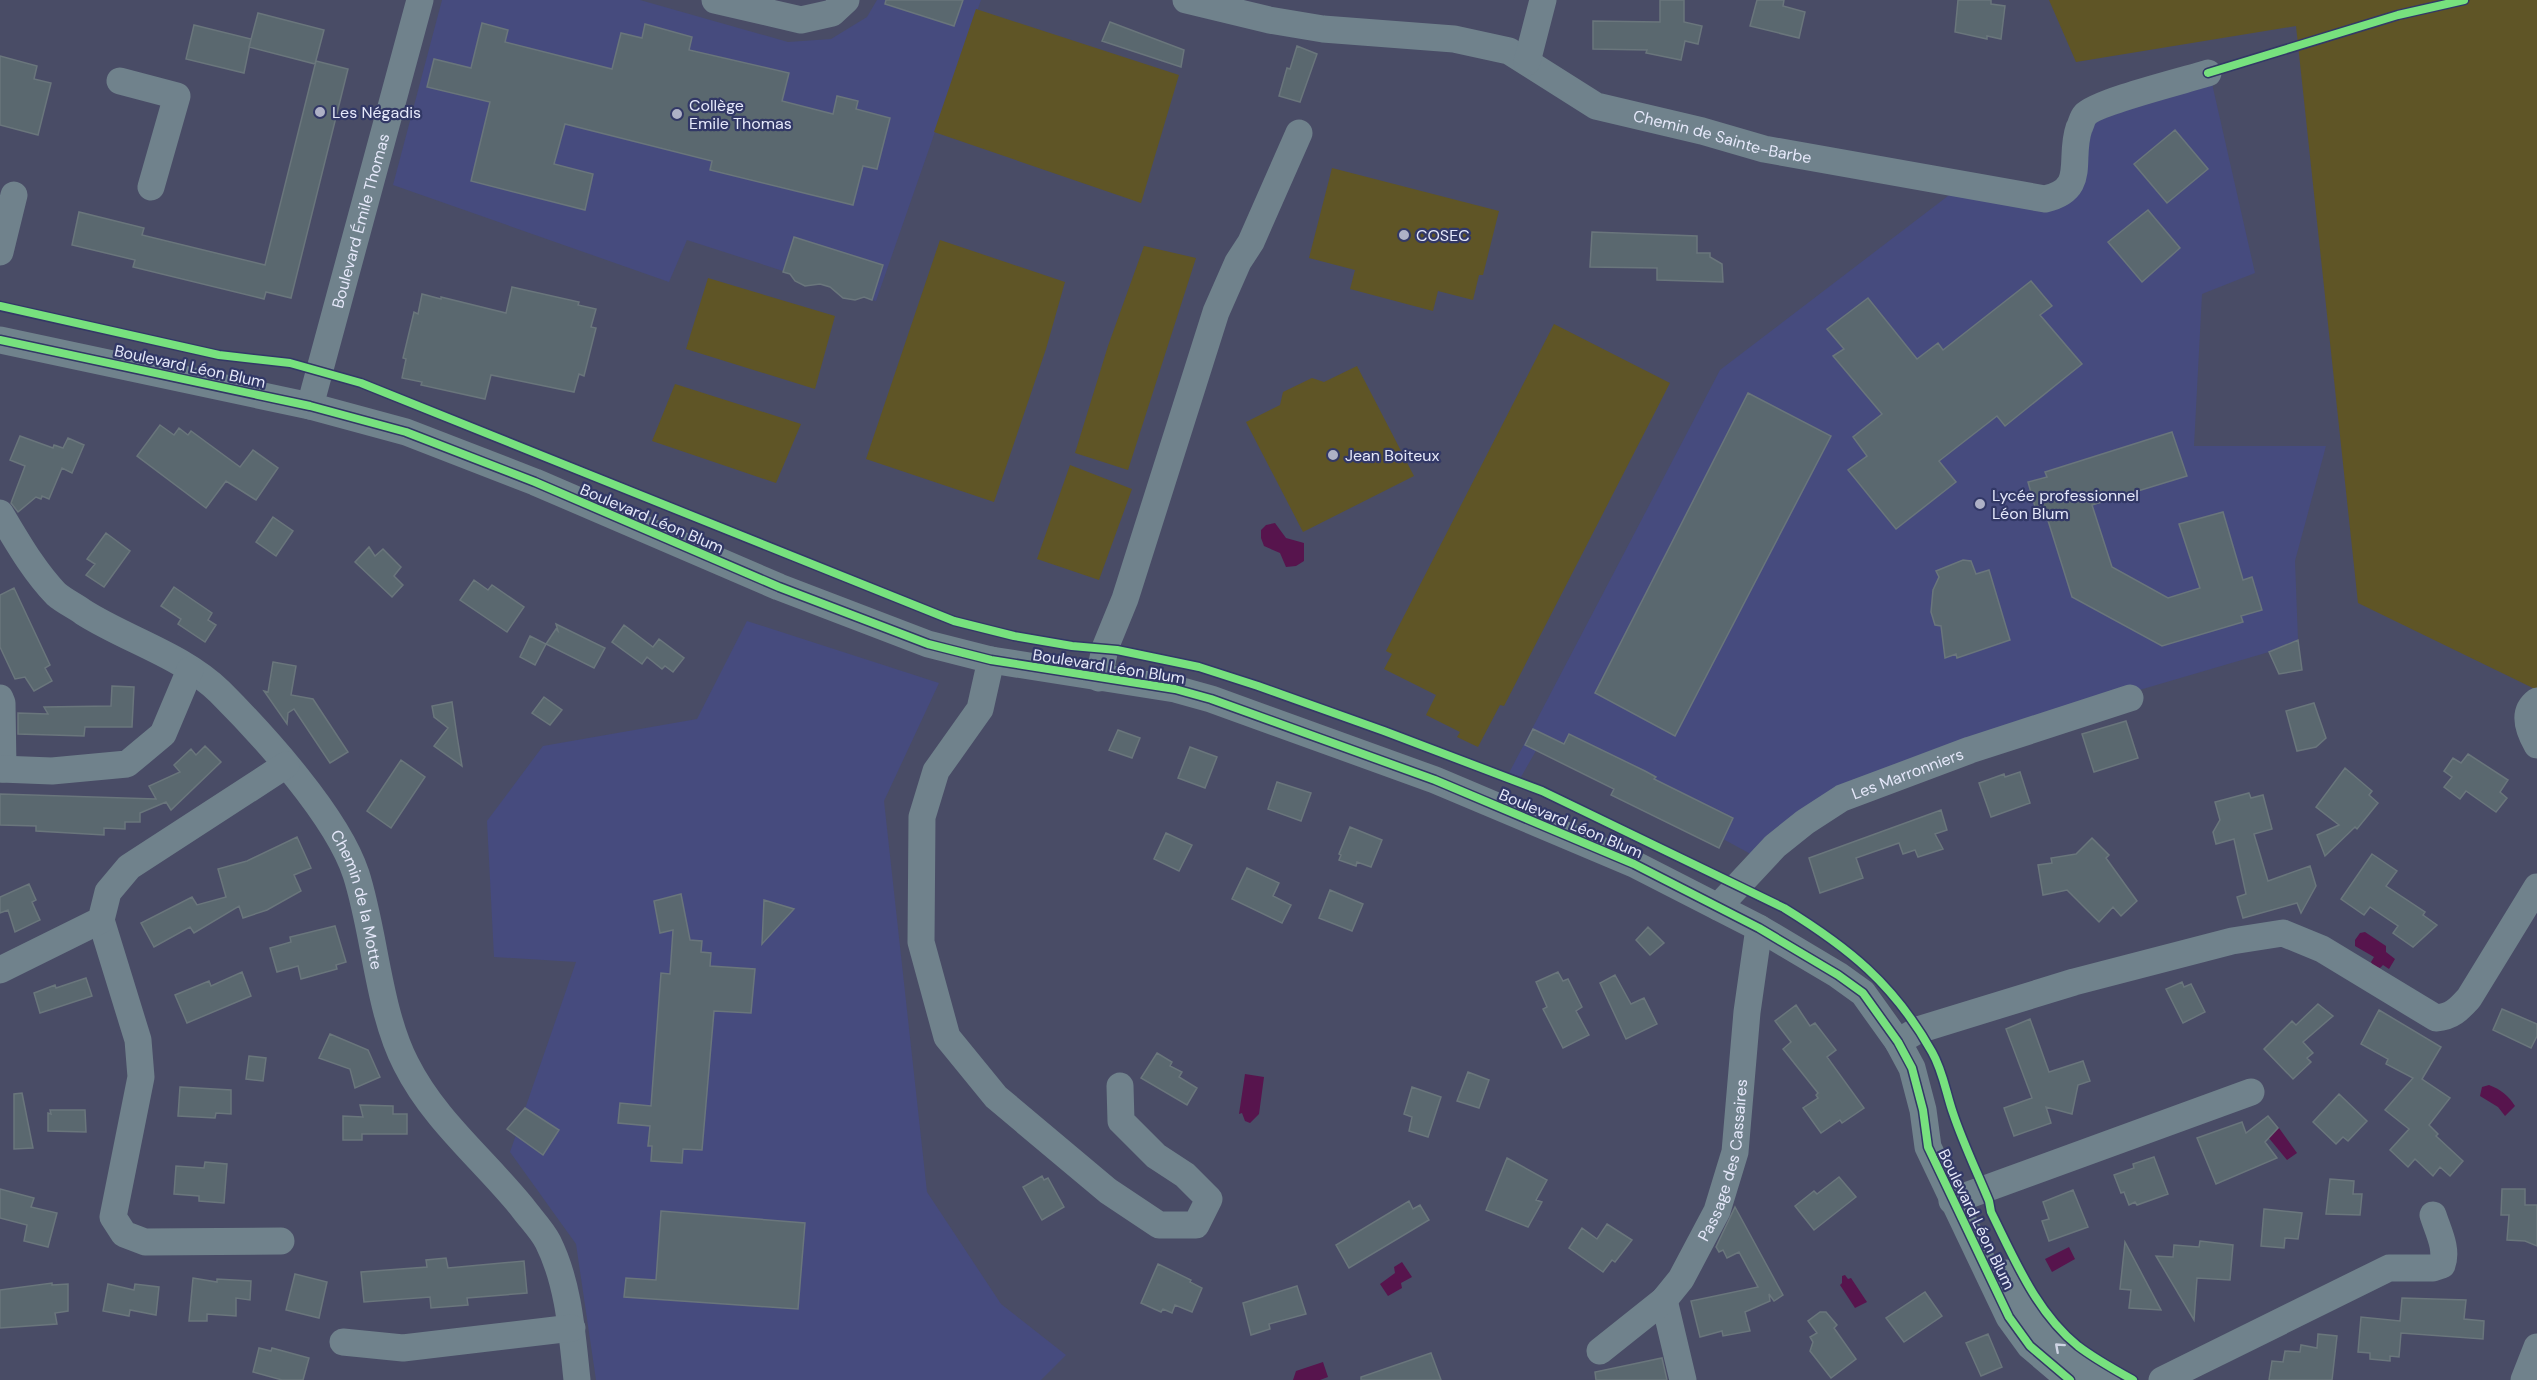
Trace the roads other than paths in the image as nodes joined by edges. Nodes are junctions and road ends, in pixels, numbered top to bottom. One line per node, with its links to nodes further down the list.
1 (715, 0): 2 (street)
2 (846, 0)
3 (1188, 0): 6 (street, Chemin de Sainte-Barbe)
4 (1543, 0): 6 (street)
5 (415, 1): 14 (street, Boulevard Émile Thomas)
6 (1527, 62): 7 (street, Chemin de Sainte-Barbe)
7 (2208, 73)
8 (120, 81): 10 (street)
9 (1299, 133): 18 (street)
10 (151, 187)
11 (14, 195): 12 (street)
12 (0, 252)
13 (0, 340): 14 (street, Boulevard Léon Blum)
14 (310, 406): 16 (street, Boulevard Léon Blum)
15 (0, 513): 17 (street, Chemin de la Motte)
16 (991, 660): 18 (street, Boulevard Léon Blum); 31 (street)
17 (190, 670): 23 (street, Chemin de la Motte); 24 (street)
18 (1099, 678): 26 (street, Boulevard Léon Blum)
19 (0, 698): 24 (street)
20 (2130, 698): 26 (street, Les Marronniers)
21 (2537, 701): 22 (street)
22 (2537, 745)
23 (286, 765): 27 (street); 37 (street, Chemin de la Motte)
24 (1, 769)
25 (2537, 887): 30 (street)
26 (1718, 907): 28 (street, Boulevard Léon Blum)
27 (101, 920): 29 (street); 35 (street)
28 (1759, 927): 30 (street, Boulevard Léon Blum); 36 (street, Passage des Cassaires)
29 (0, 970)
30 (1898, 1041): 33 (street, Boulevard Léon Blum)
31 (1120, 1086)
32 (2251, 1092): 33 (street)
33 (1960, 1198): 43 (street, Boulevard Léon Blum); 44 (street, Boulevard Léon Blum, one-way to 33)
34 (2433, 1215): 45 (street)
35 (281, 1241)
36 (1664, 1300): 40 (street, Passage des Cassaires); 42 (street)
37 (572, 1328): 38 (street); 41 (street, Chemin de la Motte)
38 (343, 1342)
39 (2537, 1347): 46 (street)
40 (1600, 1351)
41 (578, 1380)
42 (1683, 1380)
43 (2070, 1380)
44 (2107, 1380)
45 (2162, 1380)
46 (2524, 1380)

